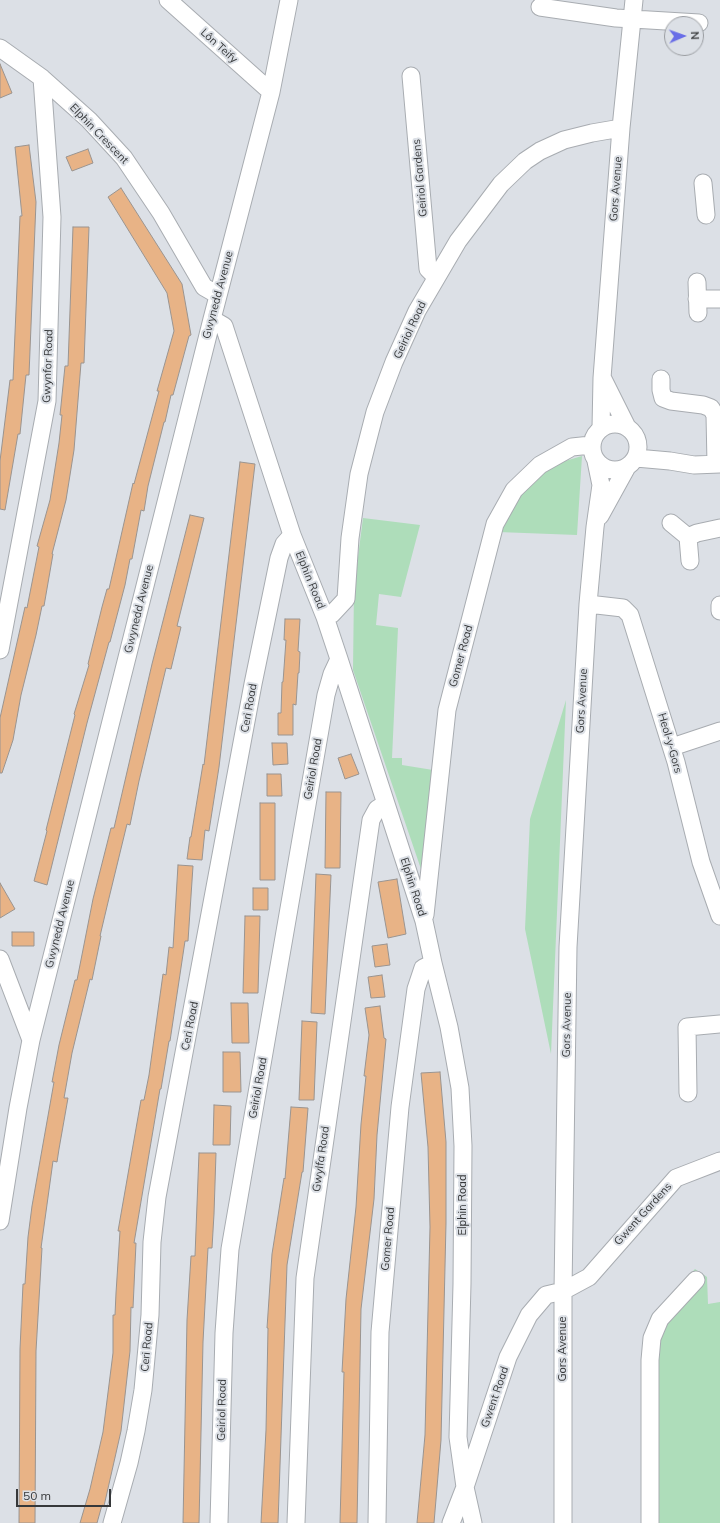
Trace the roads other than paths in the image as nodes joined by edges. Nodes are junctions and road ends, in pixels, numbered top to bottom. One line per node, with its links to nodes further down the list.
1 (168, 0): 10 (street, Lôn Teify)
2 (289, 0): 10 (street, Gwynedd Avenue)
3 (634, 0): 5 (street, Gors Avenue)
4 (540, 7): 5 (street)
5 (632, 19): 6 (street); 11 (street, Gors Avenue)
6 (664, 21)
7 (0, 48): 9 (street, Elphin Crescent)
8 (411, 76): 12 (street, Geiriol Gardens)
9 (42, 78): 14 (street, Elphin Crescent); 37 (street, Gwynfor Road)
10 (271, 92): 14 (street, Gwynedd Avenue)
11 (620, 128): 12 (street, Geiriol Road); 17 (street, Gors Avenue)
12 (436, 277): 36 (street, Geiriol Road)
13 (697, 282): 15 (street)
14 (218, 295): 16 (street, Gwynedd Avenue)
15 (720, 298)
16 (212, 319): 30 (street, Elphin Road); 47 (street, Gwynedd Avenue)
17 (602, 378): 20 (street, Gors Avenue); 21 (street)
18 (661, 379): 19 (street)
19 (716, 405): 26 (street)
20 (602, 428): 21 (street); 22 (street)
21 (632, 432): 24 (street); 25 (street)
22 (591, 445): 23 (street); 43 (street, Gomer Road)
23 (596, 461): 25 (street); 28 (street, Gors Avenue)
24 (670, 461): 25 (street); 26 (street)
25 (631, 463): 28 (street, Gors Avenue)
26 (718, 464)
27 (670, 523): 31 (street)
28 (595, 527): 33 (street, Gors Avenue)
29 (720, 528): 31 (street)
30 (292, 535): 36 (street, Elphin Road); 56 (street, Ceri Road)
31 (688, 537): 32 (street)
32 (690, 561)
33 (588, 604): 40 (street, Heol-y-Gors); 52 (street, Gors Avenue)
34 (720, 606): 35 (street)
35 (720, 611)
36 (325, 617): 38 (street, Elphin Road)
37 (0, 650)
38 (339, 659): 41 (street, Elphin Road); 57 (street, Geiriol Road)
39 (720, 731): 40 (street)
40 (672, 747): 42 (street, Heol-y-Gors)
41 (385, 804): 43 (street, Elphin Road); 58 (street, Gwylfa Road)
42 (720, 916)
43 (424, 921): 45 (street, Elphin Road)
44 (0, 959): 47 (street)
45 (433, 963): 53 (street, Elphin Road); 59 (street, Gomer Road)
46 (720, 1024): 48 (street)
47 (31, 1040): 50 (street, Gwynedd Avenue)
48 (688, 1093)
49 (720, 1161): 52 (street, Gwent Gardens)
50 (0, 1221)
51 (696, 1280): 63 (street)
52 (563, 1291): 54 (street, Gwent Road); 62 (street, Gors Avenue)
53 (458, 1410): 54 (street); 55 (street, Elphin Road)
54 (485, 1426): 55 (street, Gwent Road)
55 (465, 1487): 60 (street, Gwent Road); 61 (street, Elphin Road)
56 (112, 1523)
57 (220, 1523)
58 (296, 1523)
59 (377, 1523)
60 (450, 1523)
61 (473, 1523)
62 (563, 1523)
63 (650, 1523)

